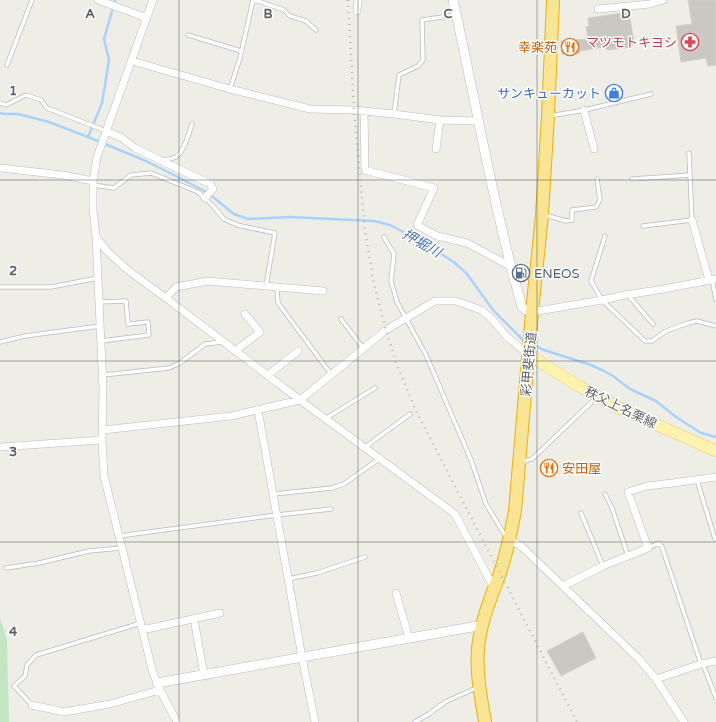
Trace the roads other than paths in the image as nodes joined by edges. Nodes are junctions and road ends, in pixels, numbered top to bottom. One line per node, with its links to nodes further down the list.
1 (32, 0): 17 (lane)
2 (98, 0): 12 (street)
3 (153, 0): 12 (street)
4 (253, 0): 13 (lane); 15 (lane)
5 (358, 0): 10 (street)
6 (453, 0): 11 (street)
7 (553, 0): 24 (highway, 彩甲斐街道)
8 (663, 0): 9 (street)
9 (598, 9)
10 (357, 11)
11 (457, 15): 23 (lane); 26 (street)
12 (147, 18): 16 (street)
13 (316, 30)
14 (188, 35): 15 (lane)
15 (241, 51): 18 (lane)
16 (132, 61): 18 (street); 28 (street)
17 (7, 65)
18 (230, 89): 22 (street)
19 (651, 94): 21 (lane)
20 (0, 103): 28 (lane)
21 (584, 110): 24 (lane); 30 (street)
22 (364, 111): 23 (street); 45 (street)
23 (394, 114): 25 (street)
24 (548, 116): 39 (highway, 彩甲斐街道)
25 (440, 120): 26 (street); 29 (street)
26 (478, 121): 45 (street)
27 (192, 124): 32 (lane)
28 (106, 131): 32 (street); 37 (street)
29 (436, 149)
30 (594, 149)
31 (689, 153): 34 (lane)
32 (161, 160): 38 (street)
33 (0, 168): 37 (street)
34 (690, 175): 36 (lane); 40 (lane)
35 (596, 179): 39 (lane)
36 (632, 179)
37 (93, 183): 38 (lane); 42 (street)
38 (205, 198): 48 (lane)
39 (542, 214): 58 (highway, 彩甲斐街道)
40 (692, 220): 41 (lane); 47 (street)
41 (643, 226)
42 (96, 236): 46 (street); 53 (street)
43 (605, 236): 54 (lane)
44 (384, 237): 60 (lane)
45 (510, 266): 58 (street)
46 (98, 278): 50 (lane); 56 (street)
47 (712, 279): 52 (street); 55 (lane)
48 (266, 286): 49 (street); 53 (street)
49 (277, 287): 51 (street); 71 (lane)
50 (0, 288)
51 (323, 291)
52 (627, 294): 54 (street); 61 (lane)
53 (166, 298): 66 (street)
54 (602, 300): 58 (street); 63 (lane)
55 (716, 300)
56 (99, 302): 62 (street); 64 (lane)
57 (245, 314): 68 (street)
58 (532, 318): 70 (highway, 彩甲斐街道)
59 (341, 319): 67 (lane)
60 (407, 319): 67 (street); 70 (street); 96 (lane)
61 (653, 324)
62 (100, 326): 64 (street); 65 (lane)
63 (716, 326)
64 (101, 341): 72 (street)
65 (0, 342)
66 (224, 342): 68 (street); 72 (lane)
67 (363, 348): 71 (street)
68 (235, 350): 73 (street)
69 (298, 351): 73 (street)
70 (530, 351): 75 (main road, 秩父上名栗線); 86 (highway, 彩甲斐街道)
71 (332, 374): 76 (street)
72 (103, 375): 80 (street)
73 (268, 376): 76 (street)
74 (375, 388): 79 (lane)
75 (598, 396): 84 (main road, 秩父上名栗線); 86 (lane)
76 (300, 400): 77 (street); 79 (street)
77 (258, 410): 80 (street); 89 (street)
78 (410, 414): 83 (lane)
79 (325, 419): 83 (street)
80 (103, 430): 81 (street)
81 (102, 440): 82 (street); 94 (street)
82 (0, 448)
83 (364, 448): 85 (street)
84 (716, 451)
85 (379, 459): 89 (lane); 105 (street)
86 (520, 462): 96 (highway, 彩甲斐街道)
87 (716, 477): 88 (street)
88 (697, 480): 95 (lane); 98 (street)
89 (273, 494): 93 (street)
90 (605, 494): 100 (lane)
91 (331, 509): 93 (lane)
92 (581, 514): 101 (lane)
93 (277, 515): 94 (lane); 103 (street)
94 (119, 536): 97 (street)
95 (715, 539)
96 (510, 540): 104 (street); 105 (highway, 彩甲斐街道)
97 (122, 548): 102 (lane); 110 (street)
98 (648, 548): 100 (street); 114 (lane)
99 (365, 556): 103 (lane)
100 (628, 556): 101 (street)
101 (603, 566): 104 (street)
102 (6, 568)
103 (288, 579): 112 (street)
104 (563, 586): 116 (street)
105 (494, 588): 109 (highway, 彩甲斐街道)
106 (396, 593): 111 (street)
107 (220, 613): 108 (street)
108 (194, 619): 110 (street); 115 (street)
109 (483, 625): 111 (street); 118 (highway, 彩甲斐街道)
110 (142, 626): 117 (street); 120 (lane)
111 (409, 638): 112 (street)
112 (302, 657): 115 (street); 122 (street)
113 (716, 661): 114 (street)
114 (702, 664): 116 (street); 119 (lane)
115 (204, 675): 117 (street)
116 (656, 679): 125 (street)
117 (159, 687): 120 (street); 121 (street)
118 (479, 687): 123 (lane); 124 (highway, 彩甲斐街道)
119 (716, 698)
120 (32, 705)
121 (177, 722)
122 (315, 722)
123 (415, 722)
124 (485, 722)
125 (684, 722)

